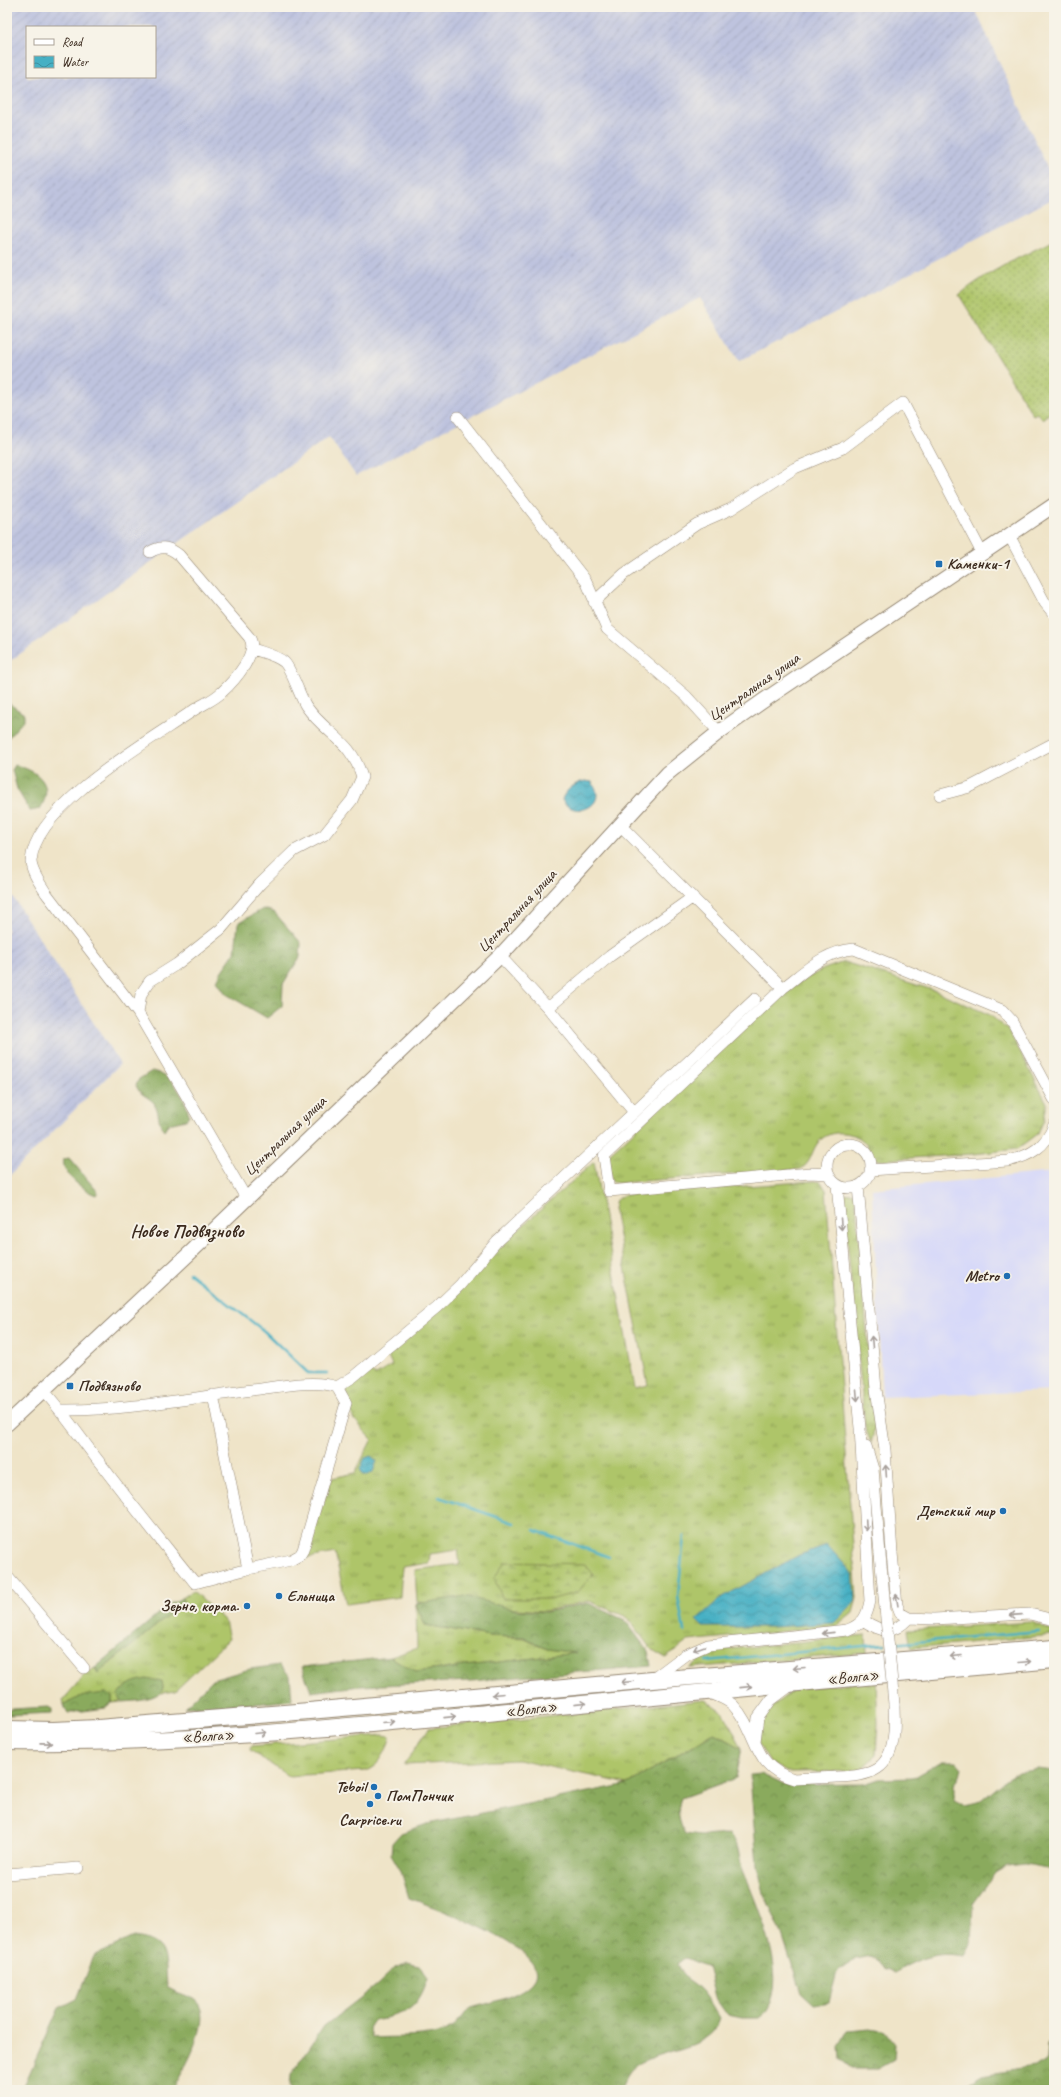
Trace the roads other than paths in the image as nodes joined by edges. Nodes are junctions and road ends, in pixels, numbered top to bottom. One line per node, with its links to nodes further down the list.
1 (458, 417): 6 (street)
2 (1054, 505): 3 (main road, Центральная улица)
3 (1009, 535): 5 (main road, Центральная улица); 7 (street)
4 (150, 552): 8 (street)
5 (982, 553): 6 (street); 9 (main road, Центральная улица)
6 (594, 602): 9 (street)
7 (1054, 614)
8 (253, 649): 18 (street); 18 (street)
9 (719, 732): 12 (main road, Центральная улица)
10 (1054, 743): 11 (street)
11 (940, 795)
12 (620, 825): 13 (street); 14 (main road, Центральная улица)
13 (693, 897): 15 (street); 17 (street)
14 (500, 956): 17 (street); 26 (main road, Центральная улица)
15 (783, 988): 19 (street); 23 (street)
16 (755, 999): 20 (street)
17 (548, 1008): 20 (street)
18 (138, 1012): 26 (street)
19 (1054, 1099)
20 (633, 1111): 27 (street)
21 (1054, 1125): 22 (street)
22 (870, 1170): 23 (street); 25 (street)
23 (828, 1174): 24 (street)
24 (837, 1185): 25 (street); 33 (street, one-way to 33)
25 (858, 1186): 32 (street, one-way to 25)
26 (246, 1198): 28 (main road, Центральная улица)
27 (337, 1387): 29 (street); 35 (street)
28 (44, 1390): 30 (street); 31 (main road, Центральная улица)
29 (213, 1395): 30 (street); 35 (street)
30 (61, 1410): 35 (street)
31 (7, 1424)
32 (880, 1426): 34 (street); 37 (street, one-way to 32)
33 (860, 1428): 34 (street); 39 (street, one-way to 39)
34 (873, 1469): 48 (street, bridge)
35 (248, 1569)
36 (7, 1576): 42 (street)
37 (909, 1618): 38 (street, one-way to 37); 39 (street)
38 (1054, 1620)
39 (864, 1621): 43 (street, one-way to 43)
40 (1054, 1648): 43 (highway, «Волга», one-way to 43)
41 (1054, 1660): 44 (highway, «Волга», one-way to 41)
42 (84, 1668)
43 (652, 1680): 46 (highway, «Волга», one-way to 46)
44 (795, 1682): 45 (highway, «Волга», one-way to 44); 48 (street)
45 (708, 1692): 47 (highway, «Волга», one-way to 45); 48 (street)
46 (7, 1729)
47 (7, 1742)
48 (754, 1744)
49 (78, 1868): 50 (street)
50 (7, 1874)

